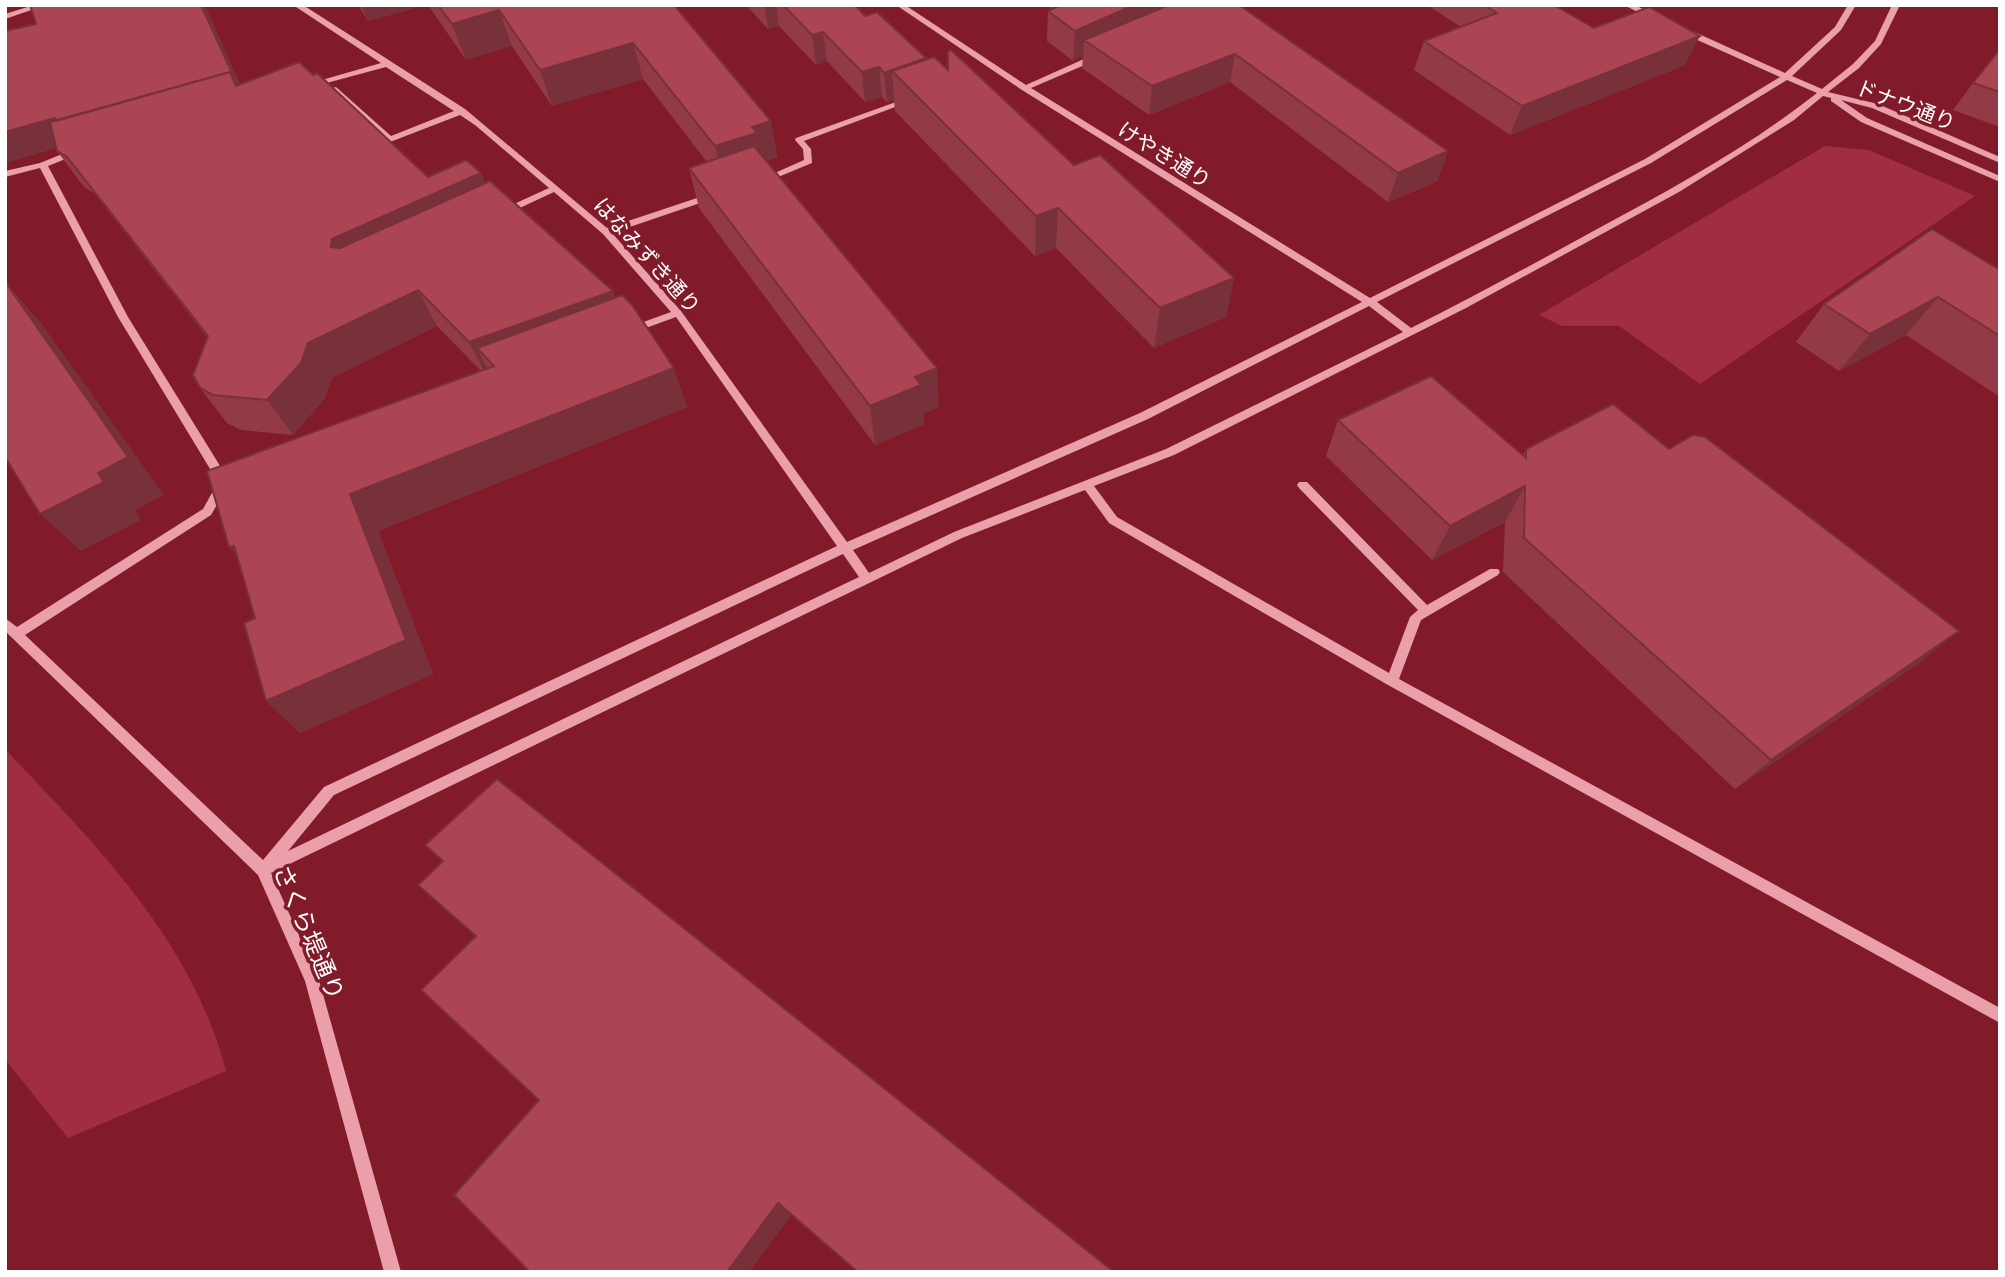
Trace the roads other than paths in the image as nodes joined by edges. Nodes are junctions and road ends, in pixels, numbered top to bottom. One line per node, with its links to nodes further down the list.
1 (41, 5): 7 (street)
2 (297, 5): 11 (street, はなみずき通り)
3 (900, 5): 14 (street, けやき通り)
4 (1628, 5): 8 (street)
5 (1852, 5): 12 (street)
6 (1896, 5): 16 (street)
7 (5, 17)
8 (1664, 22)
9 (1677, 27): 12 (street)
10 (1111, 50): 14 (street)
11 (390, 63): 13 (street); 18 (street, はなみずき通り)
12 (1786, 76): 16 (street); 29 (street)
13 (325, 82): 15 (street); 18 (street)
14 (1026, 88): 29 (street, けやき通り)
15 (300, 89)
16 (1825, 93): 20 (street, ドナウ通り); 23 (street, ドナウ通り); 31 (street)
17 (919, 97): 24 (street)
18 (462, 111): 25 (street, はなみずき通り)
19 (85, 149): 21 (street)
20 (2000, 160)
21 (44, 164): 22 (street); 34 (street)
22 (5, 174)
23 (2000, 179)
24 (749, 184)
25 (556, 188): 27 (street); 28 (street, はなみずき通り)
26 (723, 193): 28 (street)
27 (489, 219)
28 (606, 232): 30 (street, はなみずき通り)
29 (1371, 303): 31 (street, けやき通り); 37 (street)
30 (678, 313): 32 (street); 37 (street, はなみずき通り)
31 (1411, 333): 36 (street)
32 (615, 336)
33 (237, 477): 34 (street)
34 (224, 482): 42 (street)
35 (1303, 485): 40 (street)
36 (1088, 486): 39 (street); 43 (street)
37 (845, 548): 39 (street, はなみずき通り); 44 (street)
38 (1494, 572): 40 (street)
39 (867, 579): 44 (street)
40 (1426, 611): 43 (street)
41 (5, 623): 42 (street, さくら堤通り)
42 (16, 634): 44 (street, さくら堤通り)
43 (1392, 681): 45 (street)
44 (263, 870): 46 (street, さくら堤通り)
45 (2000, 1016)
46 (393, 1272)

